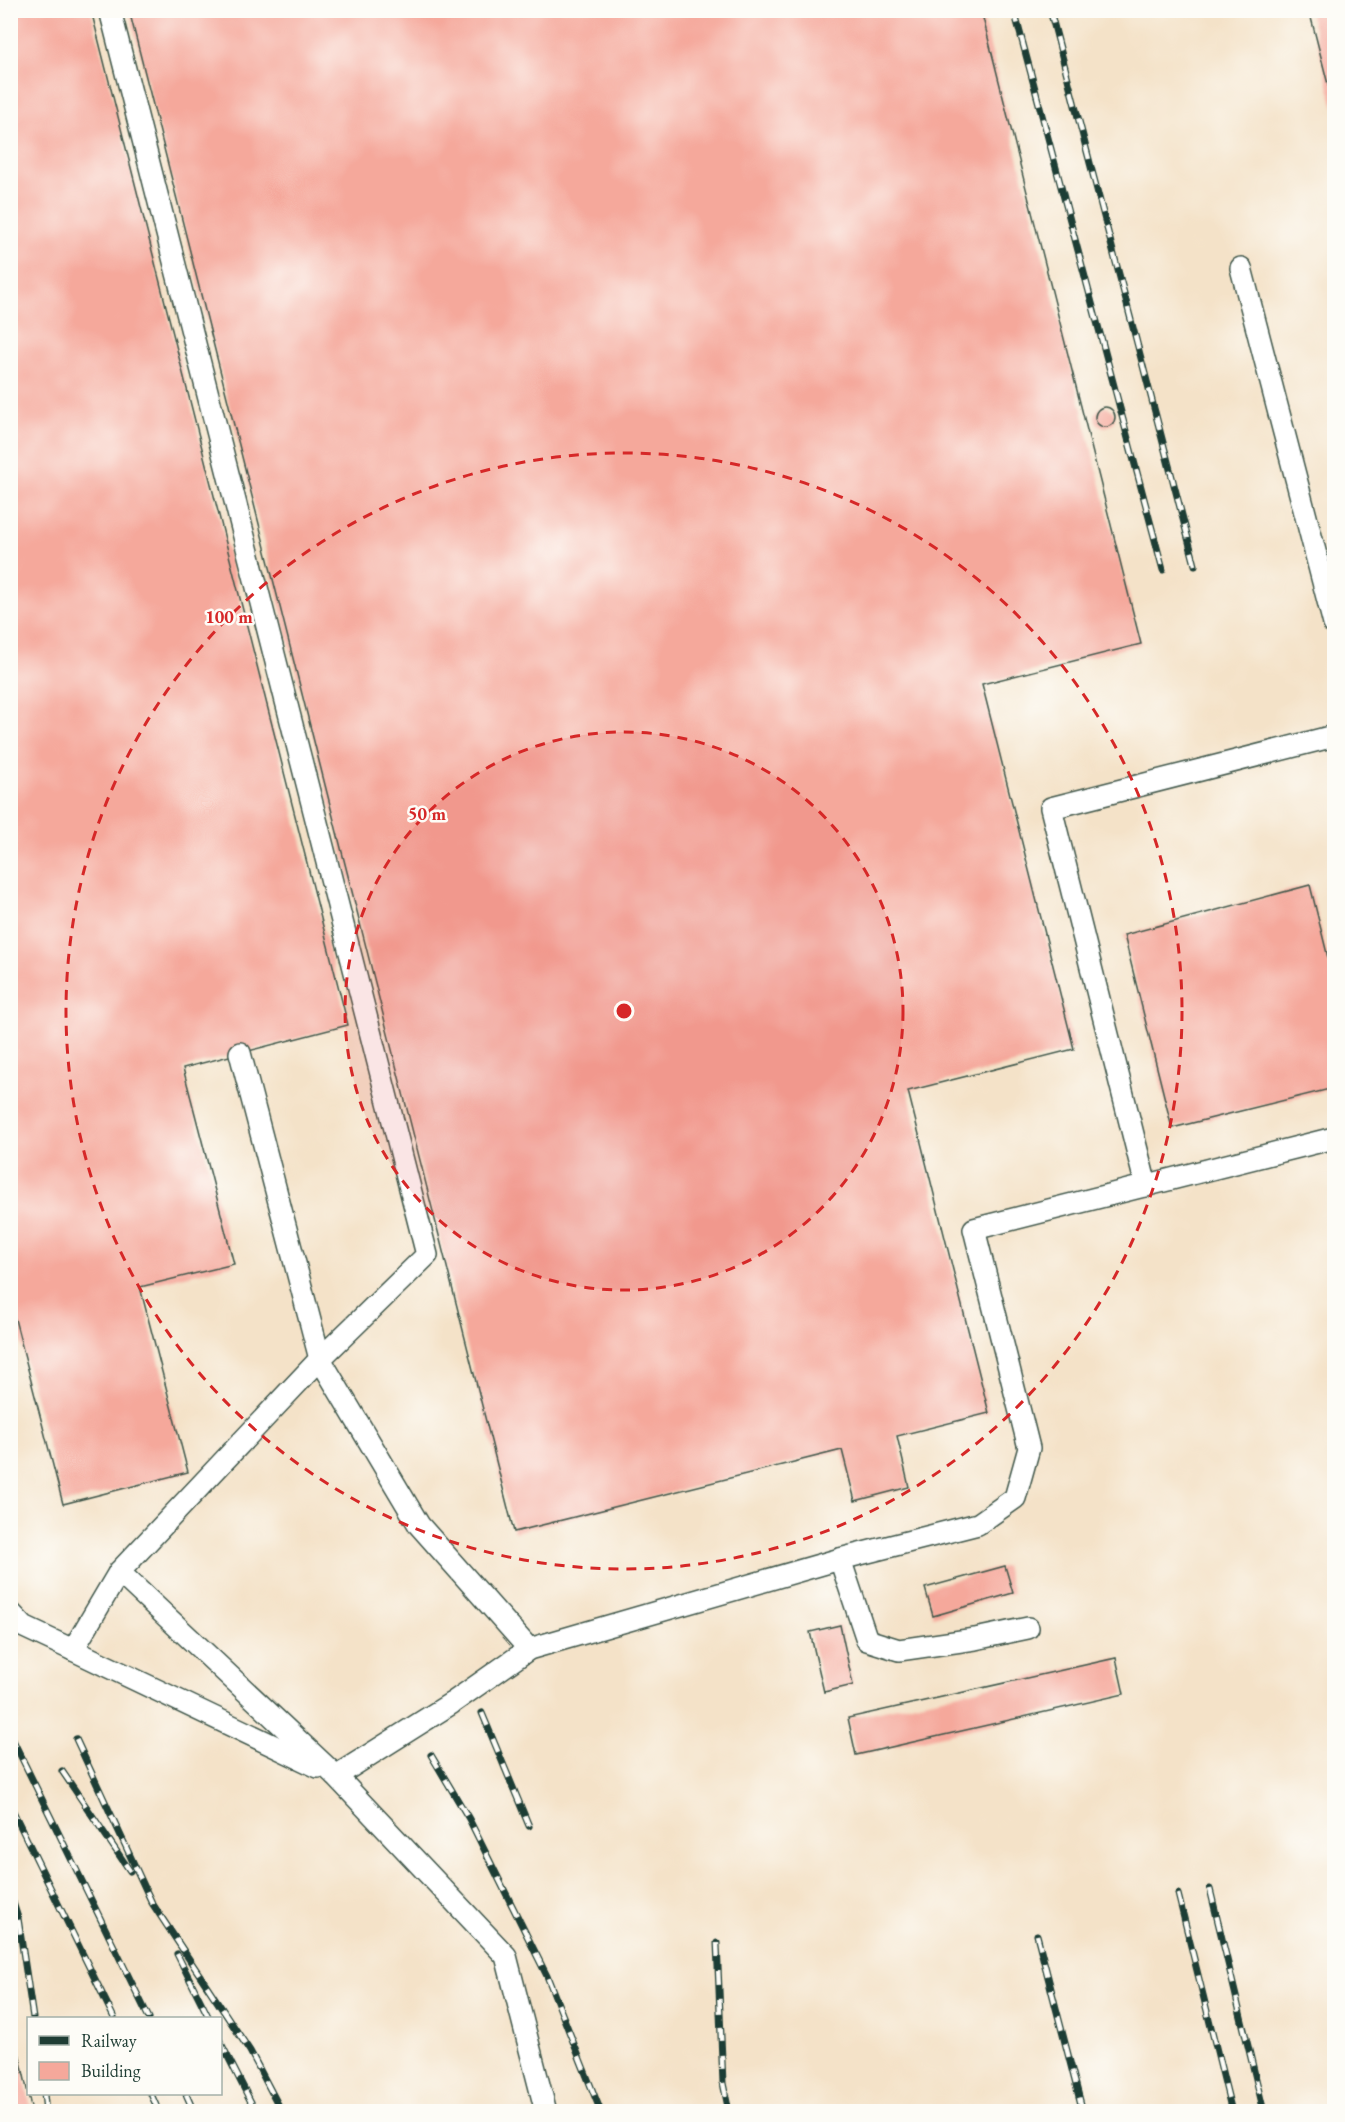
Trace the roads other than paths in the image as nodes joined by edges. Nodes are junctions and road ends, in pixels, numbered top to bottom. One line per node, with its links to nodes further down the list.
1 (110, 10): 8 (lane)
2 (1241, 268): 3 (lane)
3 (1335, 624)
4 (1335, 736): 7 (lane)
5 (240, 1053): 8 (lane)
6 (1335, 1138): 7 (lane)
7 (1146, 1186): 9 (lane)
8 (320, 1359): 10 (lane); 13 (lane)
9 (840, 1560): 12 (lane); 13 (lane)
10 (119, 1572): 14 (lane); 15 (lane)
11 (10, 1612): 14 (lane)
12 (1028, 1628)
13 (529, 1649): 15 (lane)
14 (73, 1650): 15 (lane)
15 (336, 1776): 16 (lane)
16 (546, 2112)

